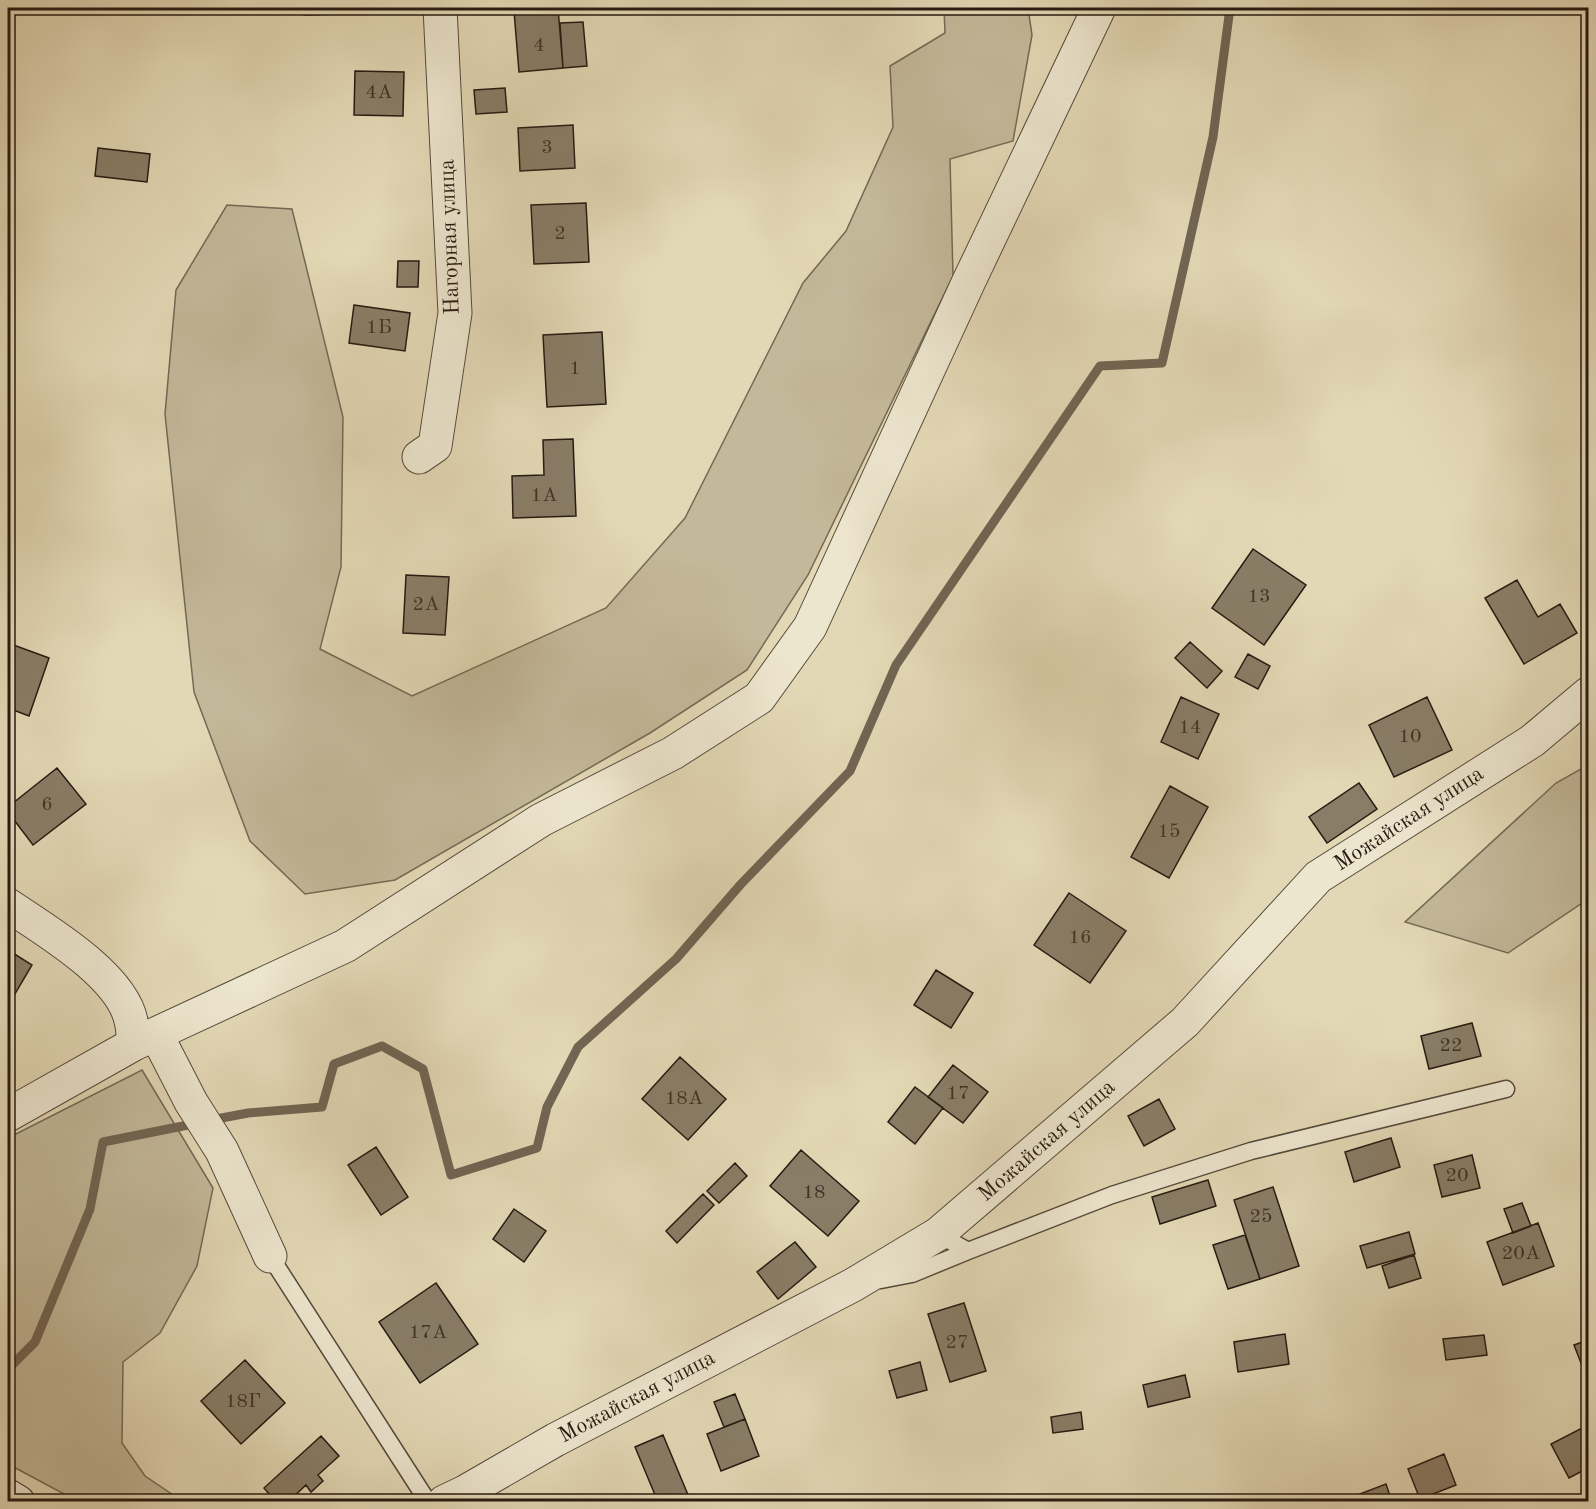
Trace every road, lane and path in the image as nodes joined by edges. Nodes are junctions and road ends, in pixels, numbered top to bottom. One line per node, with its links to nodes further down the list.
1 (440, 8): 3 (street, Нагорная улица)
2 (1100, 8): 6 (street)
3 (418, 457)
4 (1588, 694): 9 (street, Можайская улица)
5 (8, 905): 6 (street)
6 (145, 1039): 8 (street); 11 (street)
7 (1506, 1089): 10 (lane)
8 (8, 1115)
9 (938, 1234): 10 (lane); 12 (street, Можайская улица)
10 (968, 1251): 12 (lane)
11 (270, 1256): 15 (lane)
12 (853, 1285): 16 (street, Можайская улица)
13 (8, 1496): 14 (street)
14 (18, 1502)
15 (428, 1502)
16 (444, 1502)

